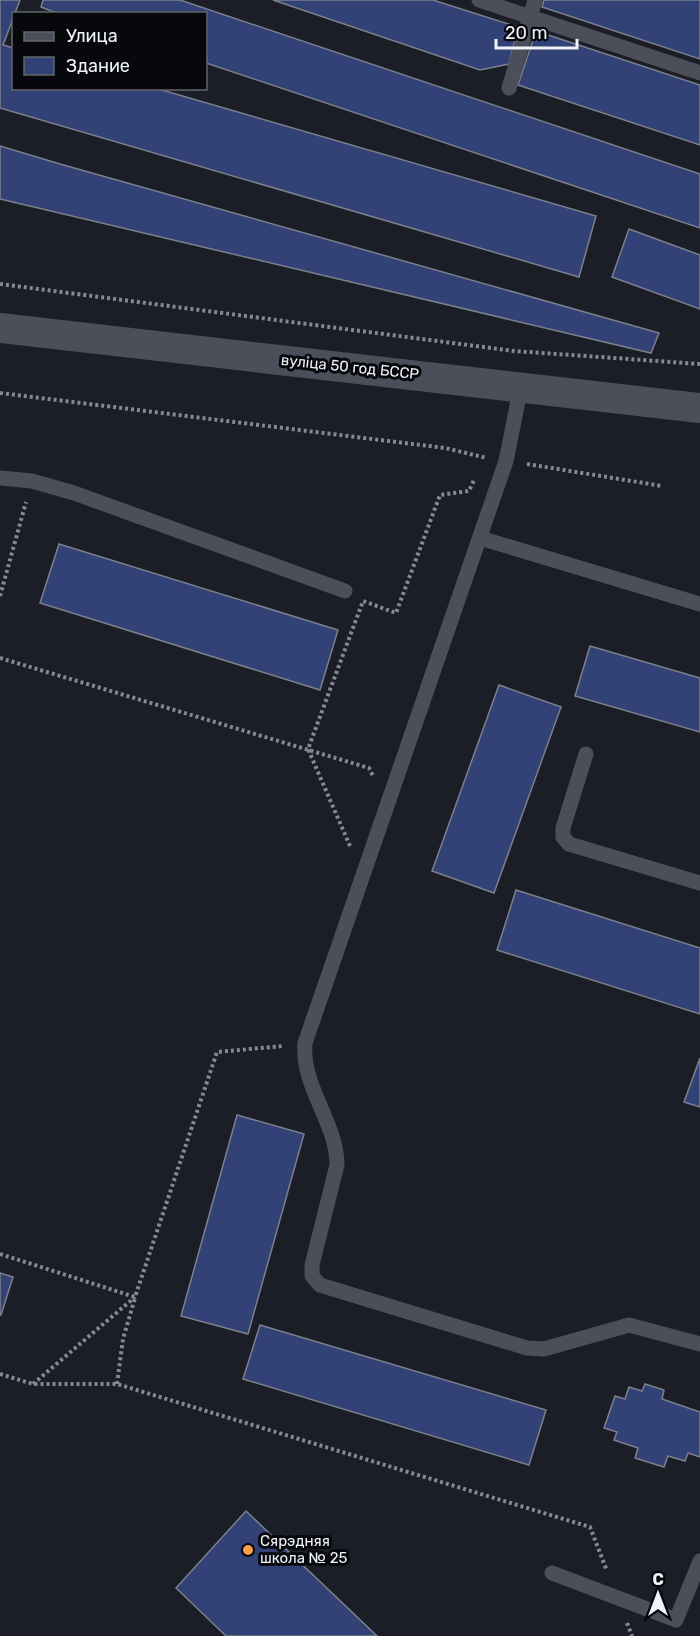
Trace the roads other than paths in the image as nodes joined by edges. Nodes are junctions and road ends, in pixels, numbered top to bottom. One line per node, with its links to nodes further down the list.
1 (479, 0): 3 (lane)
2 (535, 0): 3 (lane)
3 (530, 16): 4 (lane); 5 (lane)
4 (700, 73)
5 (509, 88)
6 (0, 328): 7 (street, вуліца 50 год БССР)
7 (521, 386): 8 (street, вуліца 50 год БССР); 10 (lane)
8 (700, 408)
9 (0, 478): 11 (lane)
10 (480, 538): 12 (lane); 15 (lane)
11 (345, 591)
12 (700, 604)
13 (586, 754): 14 (lane)
14 (700, 883)
15 (700, 1344)
16 (700, 1561): 17 (lane)
17 (552, 1573)

